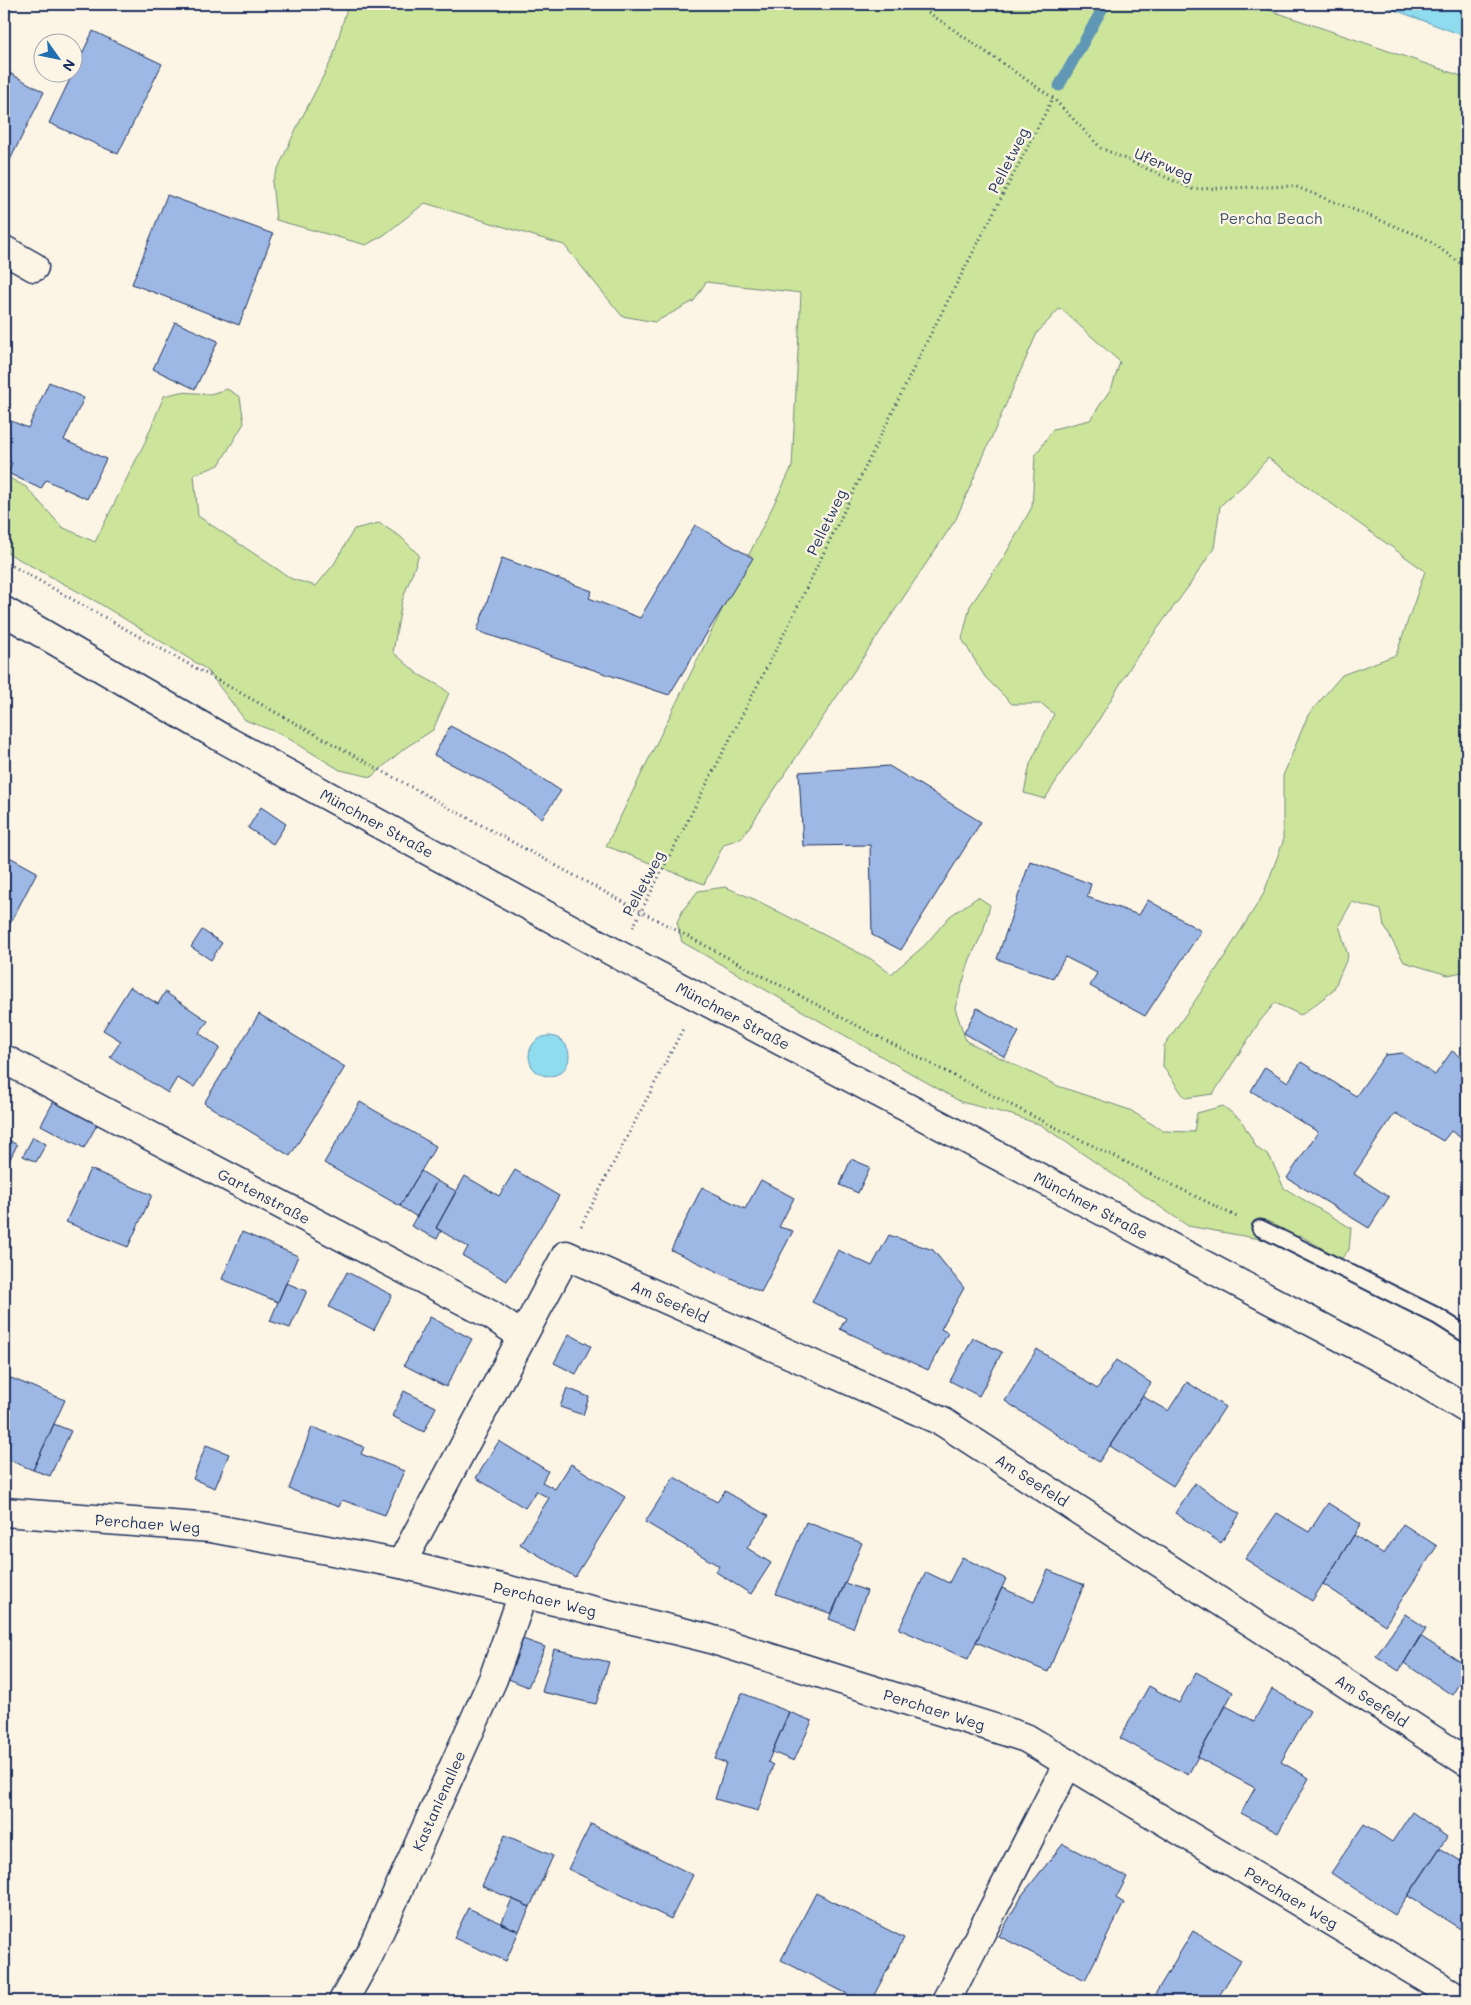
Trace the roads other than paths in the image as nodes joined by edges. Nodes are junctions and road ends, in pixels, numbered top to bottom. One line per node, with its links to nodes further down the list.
1 (4, 250): 2 (street)
2 (34, 266)
3 (4, 611): 8 (street, Münchner Straße)
4 (4, 1059): 7 (street, Gartenstraße)
5 (1260, 1228): 6 (lane)
6 (1467, 1335)
7 (522, 1336): 10 (street); 12 (street, Am Seefeld)
8 (1467, 1410)
9 (4, 1512): 10 (street, Perchaer Weg)
10 (401, 1564): 11 (street, Perchaer Weg)
11 (523, 1594): 13 (street, Perchaer Weg); 14 (street, Kastanienallee)
12 (1467, 1762)
13 (1068, 1763): 15 (street); 16 (street, Perchaer Weg)
14 (343, 2001)
15 (946, 2001)
16 (1464, 2001)

